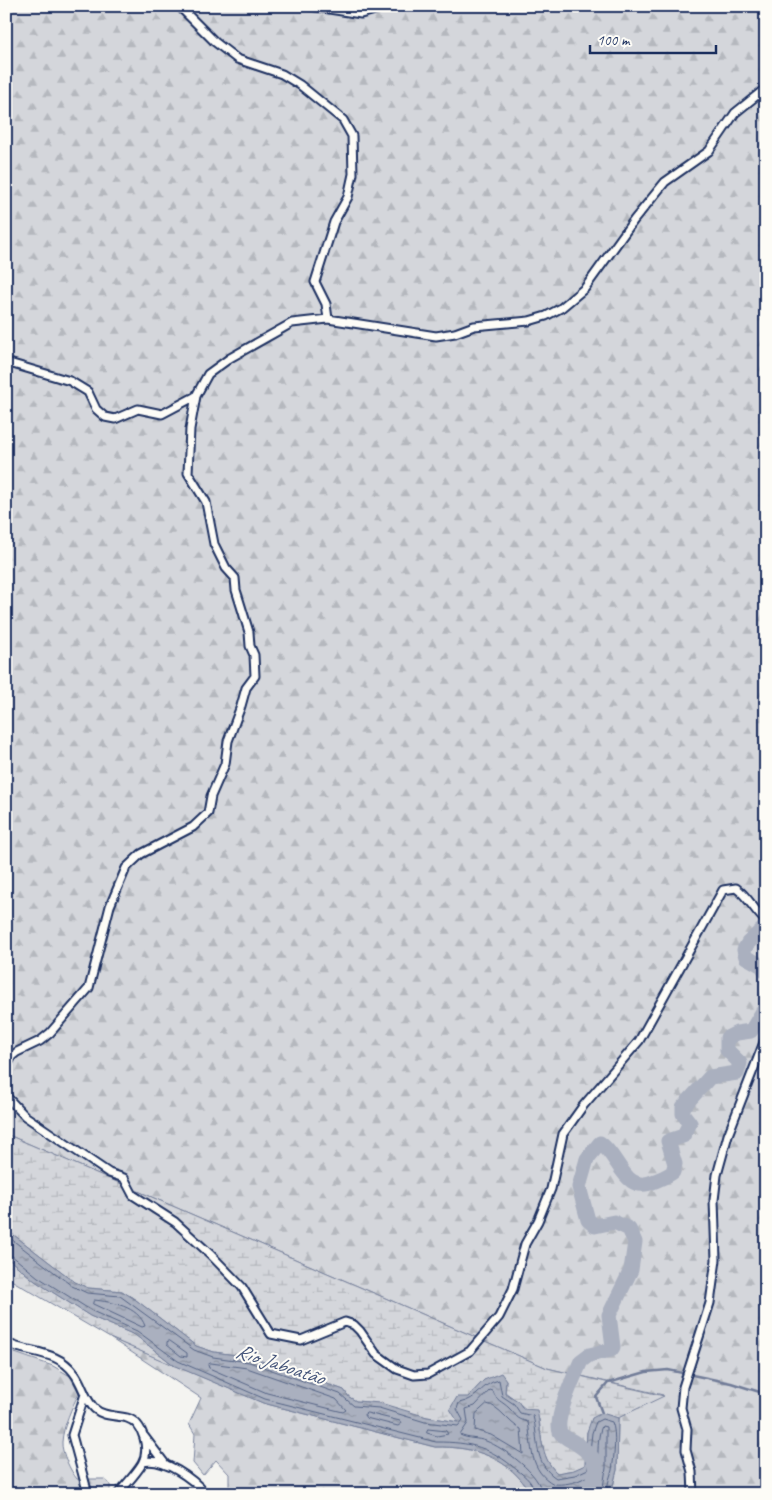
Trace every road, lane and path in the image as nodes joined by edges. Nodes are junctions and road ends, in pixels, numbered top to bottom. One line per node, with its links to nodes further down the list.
1 (179, 6): 5 (street)
2 (310, 6): 3 (street)
3 (389, 6)
4 (766, 88): 5 (street)
5 (328, 319): 7 (street)
6 (6, 362): 7 (street)
7 (196, 396): 10 (street)
8 (763, 918): 11 (street)
9 (766, 1037): 20 (street)
10 (6, 1067)
11 (6, 1096)
12 (6, 1343): 13 (street)
13 (85, 1394): 14 (street); 17 (street)
14 (144, 1436): 15 (street); 16 (street)
15 (143, 1462): 16 (street); 18 (street)
16 (167, 1466): 19 (street)
17 (88, 1494)
18 (118, 1494)
19 (206, 1494)
20 (693, 1494)

